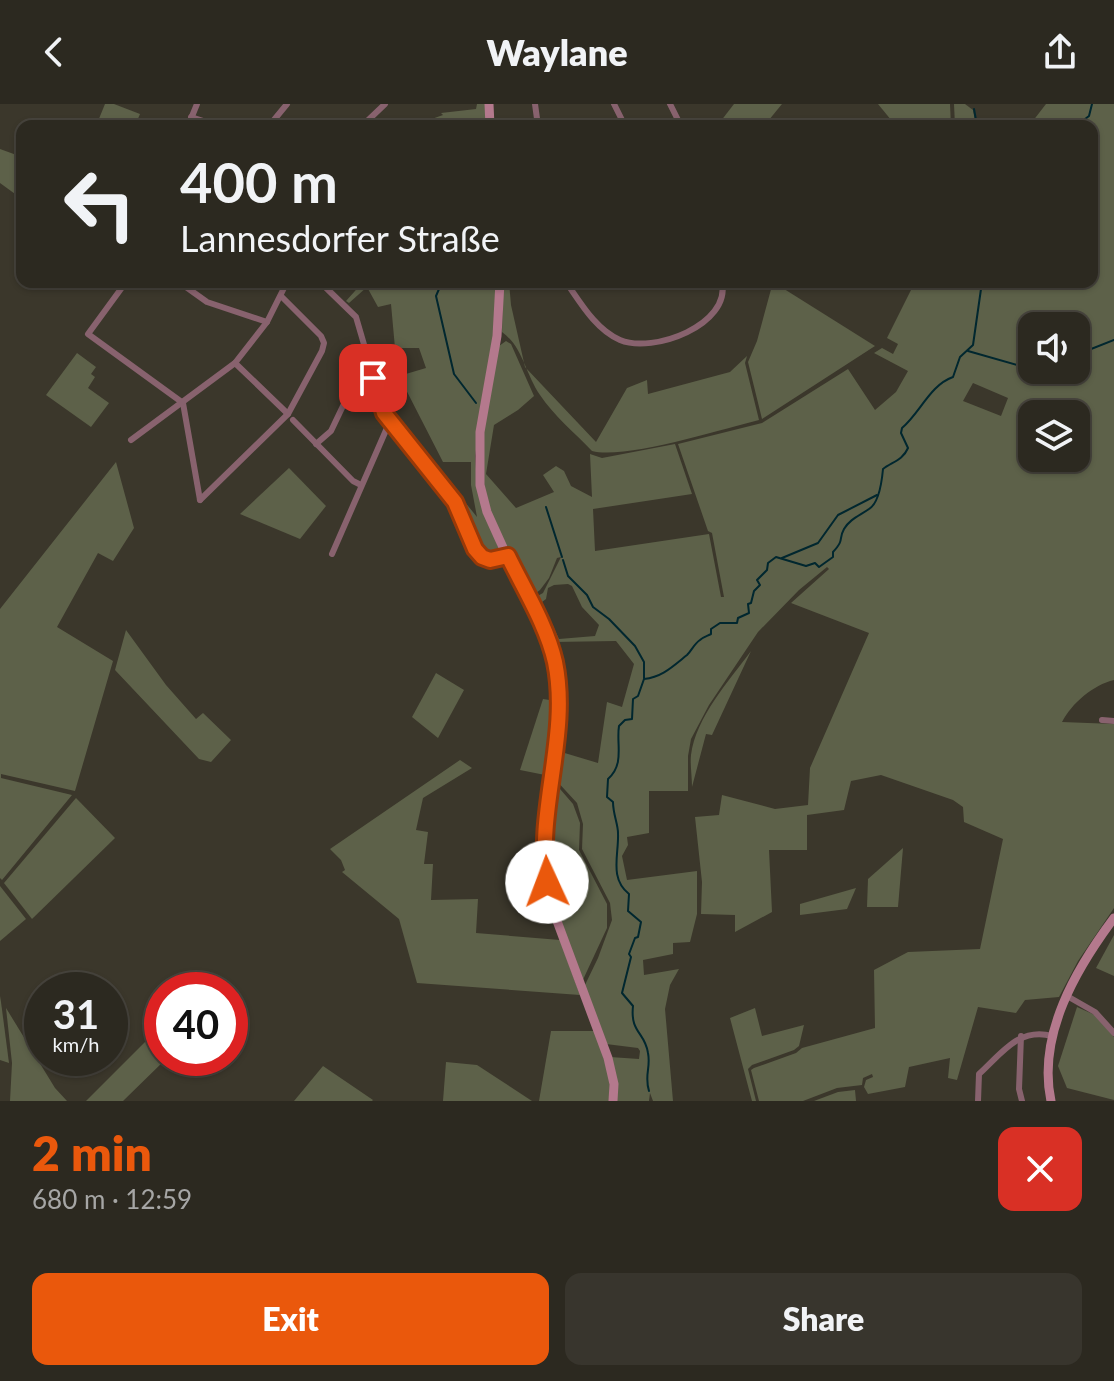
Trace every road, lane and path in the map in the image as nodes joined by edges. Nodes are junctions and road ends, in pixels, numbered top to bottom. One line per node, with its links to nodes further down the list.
1 (197, 104): 4 (street)
2 (287, 104): 7 (street)
3 (385, 104): 8 (street)
4 (191, 117): 5 (street); 6 (street)
5 (190, 120)
6 (200, 120)
7 (274, 120)
8 (368, 120)
9 (122, 288): 20 (street)
10 (187, 288): 17 (street)
11 (284, 288): 16 (street)
12 (326, 288): 22 (street)
13 (500, 288): 27 (street)
14 (571, 288): 15 (street)
15 (722, 288)
16 (281, 296): 17 (street); 21 (street)
17 (267, 322): 18 (street)
18 (235, 363): 20 (street); 21 (street)
19 (353, 385): 24 (street)
20 (183, 403): 21 (street); 23 (street)
21 (290, 417): 24 (street)
22 (390, 421): 25 (street); 27 (street)
23 (131, 440)
24 (316, 444): 25 (street)
25 (361, 485): 26 (street)
26 (332, 554)
27 (508, 556): 36 (street)
28 (1102, 720): 29 (street)
29 (1114, 721)
30 (1114, 918): 31 (street)
31 (1067, 996): 32 (street); 34 (street)
32 (1114, 1033)
33 (1021, 1036): 34 (street); 37 (street); 38 (street)
34 (1052, 1036): 35 (street)
35 (1050, 1096)
36 (613, 1101)
37 (978, 1101)
38 (1022, 1101)

